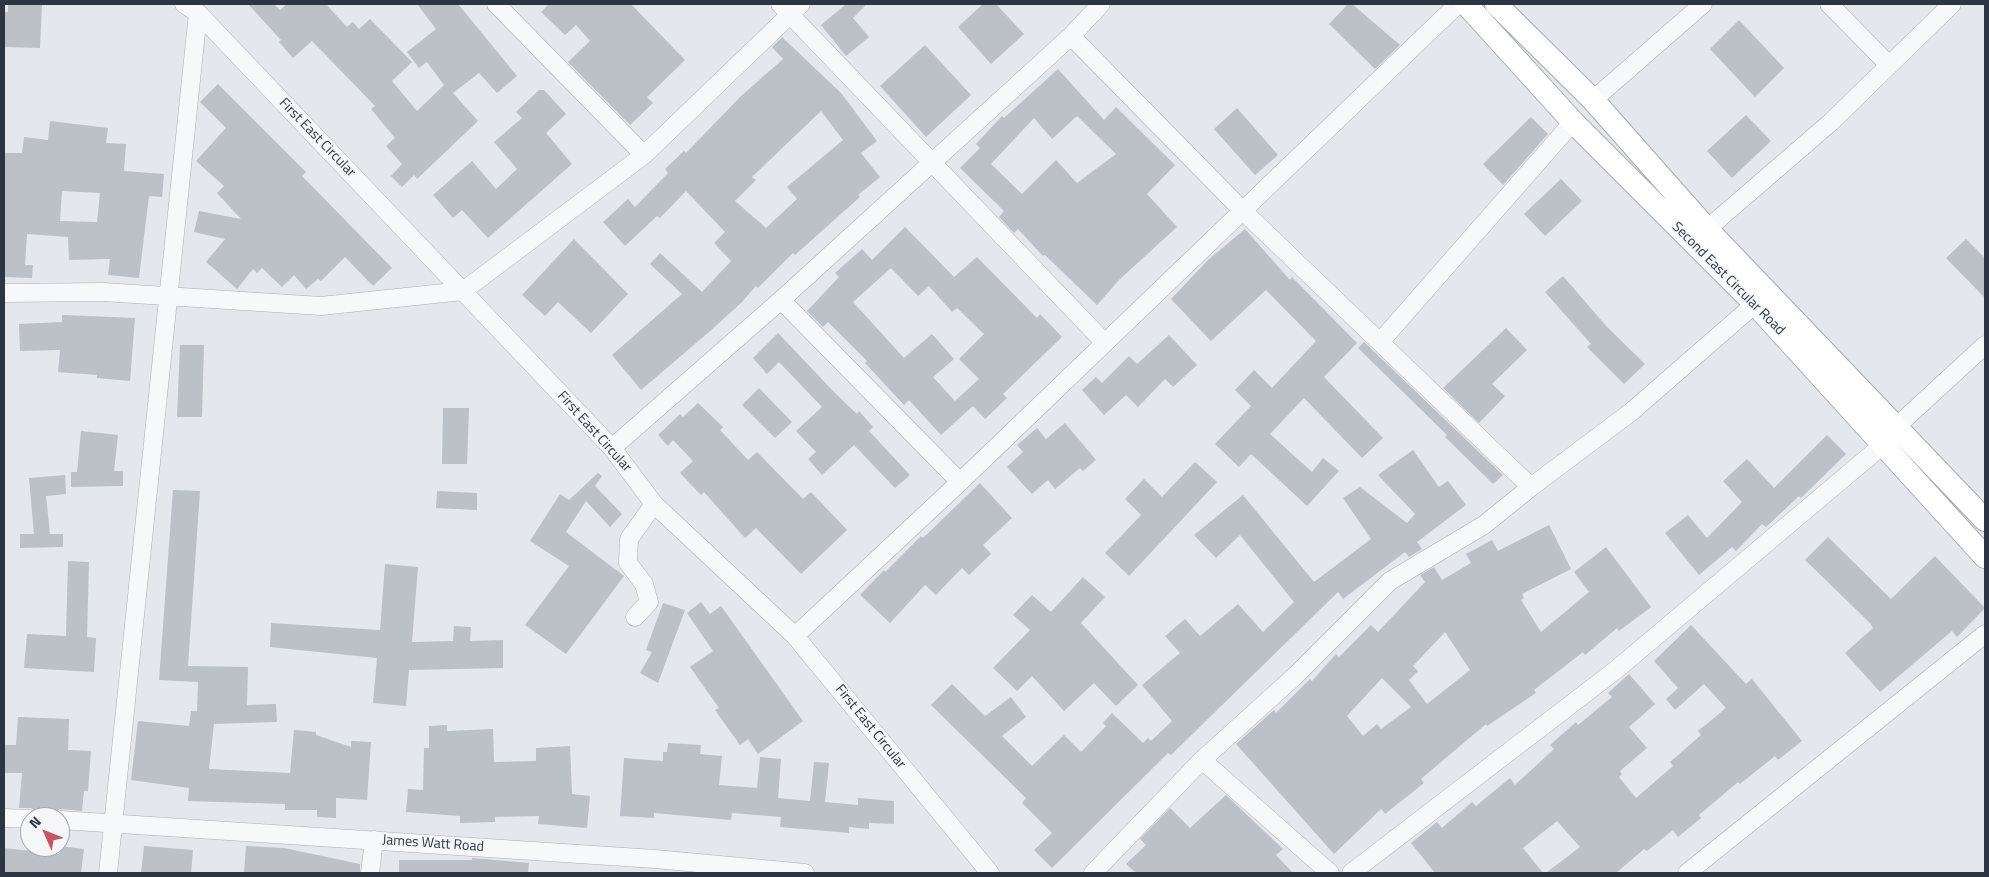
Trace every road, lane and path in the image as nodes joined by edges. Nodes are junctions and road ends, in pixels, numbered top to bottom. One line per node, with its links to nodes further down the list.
1 (496, 4): 15 (street)
2 (1101, 4): 11 (street)
3 (1458, 4): 17 (street)
4 (1466, 4): 14 (main road, Second East Circular Road)
5 (1496, 4): 13 (main road, Second East Circular Road)
6 (1703, 4): 13 (street)
7 (1829, 4): 12 (street)
8 (1952, 4): 12 (street)
9 (791, 7): 15 (street); 16 (street)
10 (191, 9): 19 (street, First East Circular); 21 (street)
11 (1071, 36): 16 (street); 17 (street)
12 (1889, 65): 18 (street)
13 (1593, 100): 18 (main road, Second East Circular Road)
14 (1573, 122): 23 (main road, Second East Circular Road); 24 (street)
15 (644, 155): 19 (street)
16 (931, 163): 22 (street); 25 (street)
17 (1243, 211): 24 (street); 25 (street)
18 (1707, 229): 27 (main road, Second East Circular Road)
19 (463, 291): 21 (street); 28 (street, First East Circular)
20 (4, 293): 21 (street)
21 (167, 298): 41 (street)
22 (781, 300): 28 (street); 29 (street)
23 (1755, 304): 27 (main road, Second East Circular Road); 30 (street)
24 (1380, 342): 30 (street)
25 (1105, 343): 29 (street)
26 (1985, 345): 27 (street)
27 (1890, 435): 32 (main road, Second East Circular Road); 33 (main road, Second East Circular Road); 50 (street)
28 (612, 448): 31 (street, First East Circular)
29 (960, 482): 36 (street)
30 (1531, 487): 37 (street)
31 (654, 504): 34 (street); 36 (street, First East Circular)
32 (1985, 520)
33 (1985, 557)
34 (635, 617)
35 (1985, 634): 51 (street)
36 (795, 636): 47 (street, First East Circular)
37 (1202, 760): 48 (street); 49 (street)
38 (4, 818): 39 (street)
39 (20, 819)
40 (70, 820): 41 (street, James Watt Road)
41 (114, 822): 42 (street, James Watt Road); 44 (street)
42 (374, 840): 43 (street, James Watt Road); 45 (street)
43 (655, 866): 46 (street, James Watt Road)
44 (108, 873)
45 (370, 873)
46 (805, 873)
47 (990, 873)
48 (1093, 873)
49 (1330, 873)
50 (1351, 873)
51 (1687, 873)

